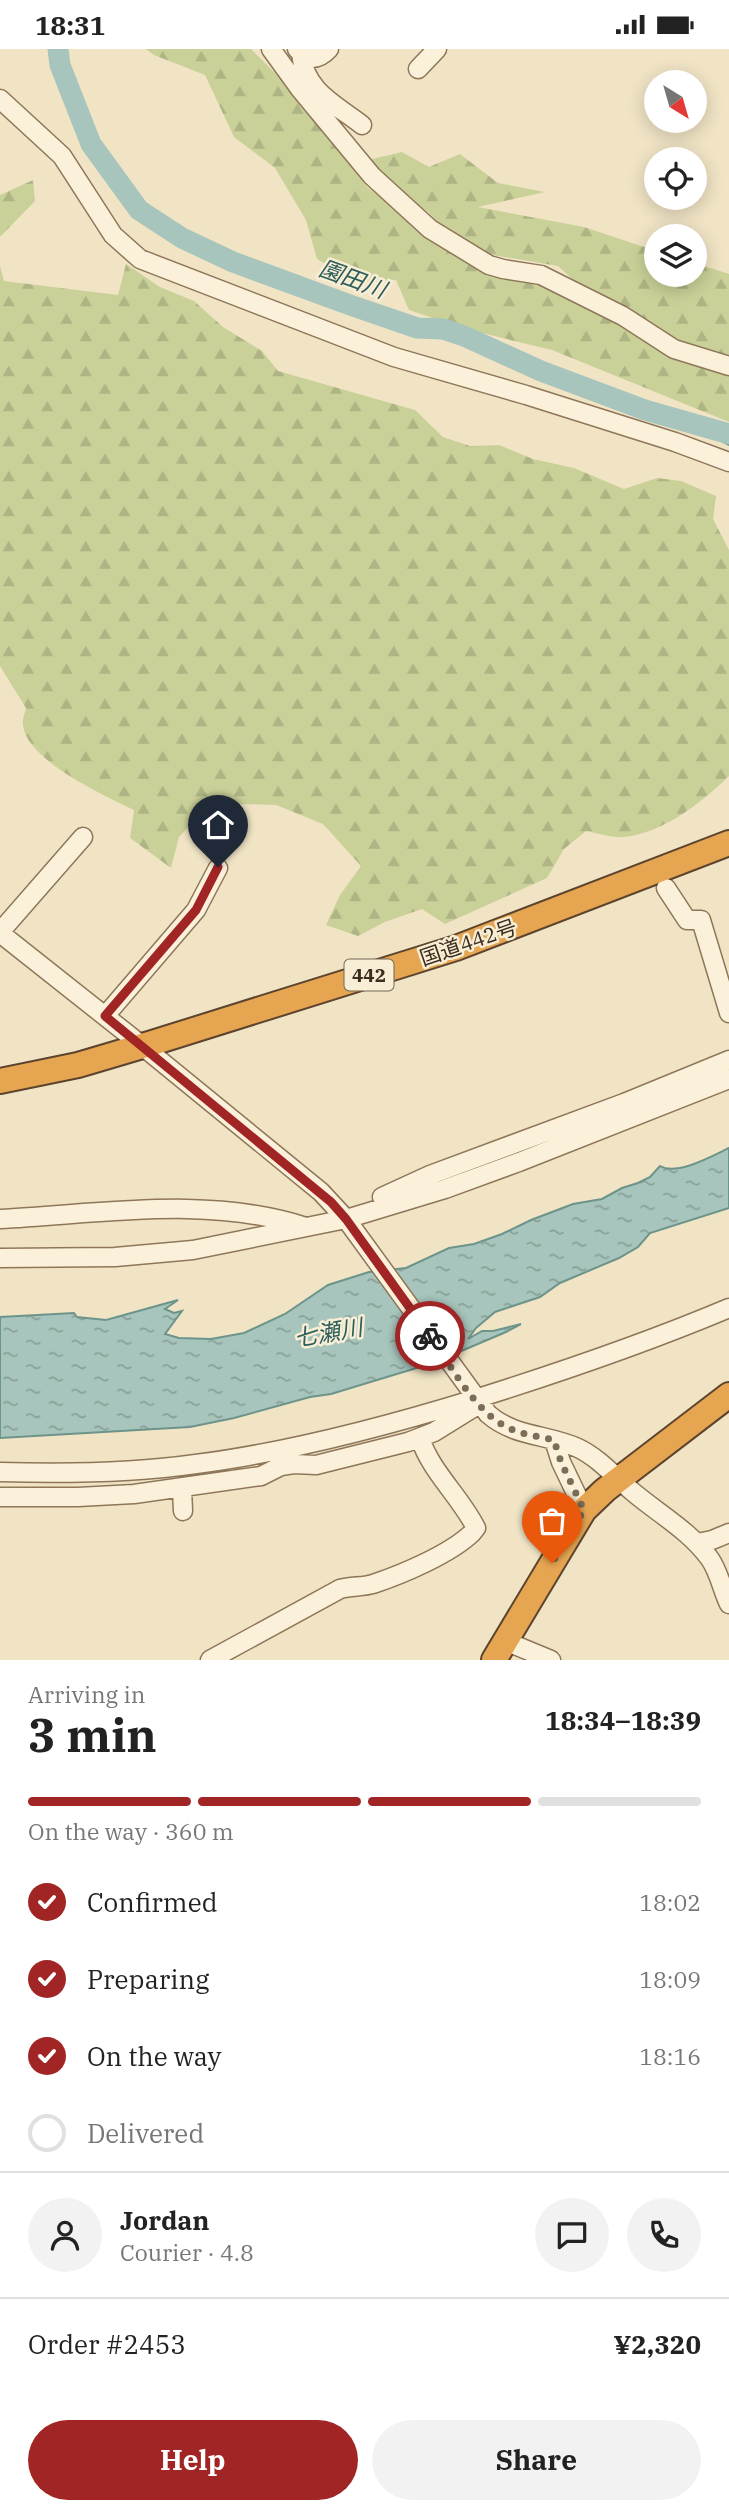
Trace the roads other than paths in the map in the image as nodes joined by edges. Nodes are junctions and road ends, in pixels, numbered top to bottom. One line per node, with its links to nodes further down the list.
1 (271, 49): 8 (street)
2 (329, 49): 4 (street)
3 (437, 49): 5 (street)
4 (299, 51): 7 (street)
5 (418, 69)
6 (0, 99): 9 (street)
7 (362, 125)
8 (729, 366)
9 (729, 462)
10 (83, 837): 14 (street)
11 (729, 843): 18 (highway, 国道442号 / 442)
12 (218, 867): 17 (street)
13 (666, 888): 15 (street)
14 (0, 933): 17 (street)
15 (723, 970): 16 (street)
16 (729, 1013)
17 (105, 1016): 18 (street)
18 (143, 1046): 21 (highway, 国道442号 / 442); 23 (street)
19 (729, 1060): 23 (street)
20 (729, 1079): 23 (street)
21 (0, 1081)
22 (0, 1219): 24 (street)
23 (350, 1224): 24 (street); 28 (street)
24 (309, 1228): 25 (street)
25 (0, 1258)
26 (729, 1308): 28 (street)
27 (729, 1395): 32 (highway)
28 (475, 1399): 29 (street); 30 (street); 31 (street)
29 (420, 1438): 33 (street); 41 (street)
30 (554, 1440): 32 (street); 35 (street)
31 (0, 1472)
32 (619, 1479): 35 (highway); 38 (street)
33 (182, 1489): 34 (street); 36 (street)
34 (0, 1497)
35 (584, 1510): 40 (highway)
36 (183, 1511)
37 (729, 1533): 38 (street)
38 (697, 1543): 39 (street)
39 (729, 1604)
40 (500, 1651): 42 (street)
41 (210, 1660)
42 (551, 1660)

